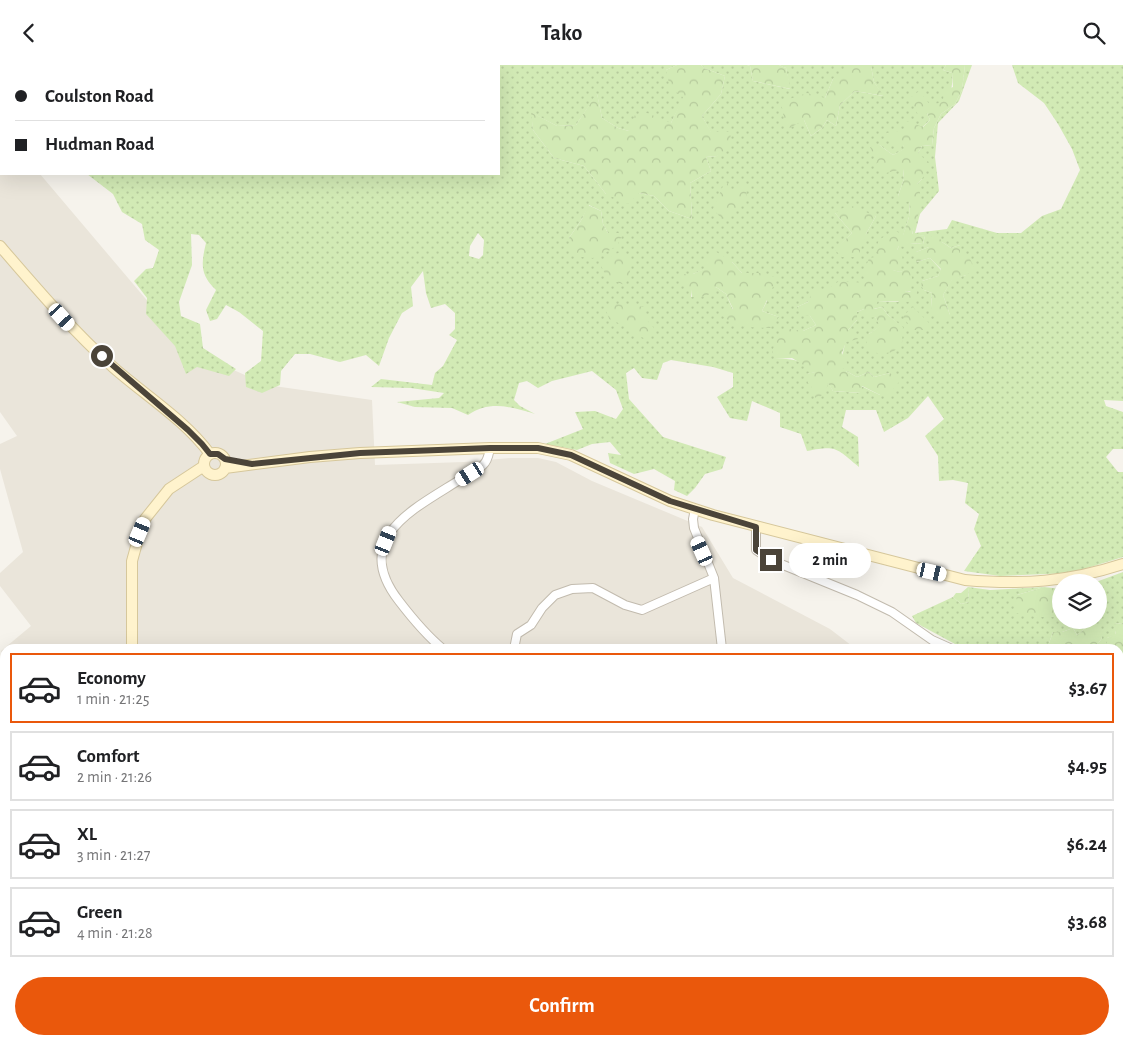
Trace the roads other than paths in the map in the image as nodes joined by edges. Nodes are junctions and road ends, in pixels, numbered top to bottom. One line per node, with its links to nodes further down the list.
1 (0, 246): 3 (street)
2 (490, 448): 4 (street); 5 (street); 10 (street)
3 (207, 463): 4 (street); 4 (street); 9 (street)
4 (225, 464)
5 (695, 509): 6 (street); 8 (street)
6 (756, 527): 7 (street); 13 (street)
7 (1123, 565)
8 (714, 578): 11 (street); 12 (street)
9 (132, 644)
10 (437, 644)
11 (515, 644)
12 (721, 644)
13 (941, 644)

